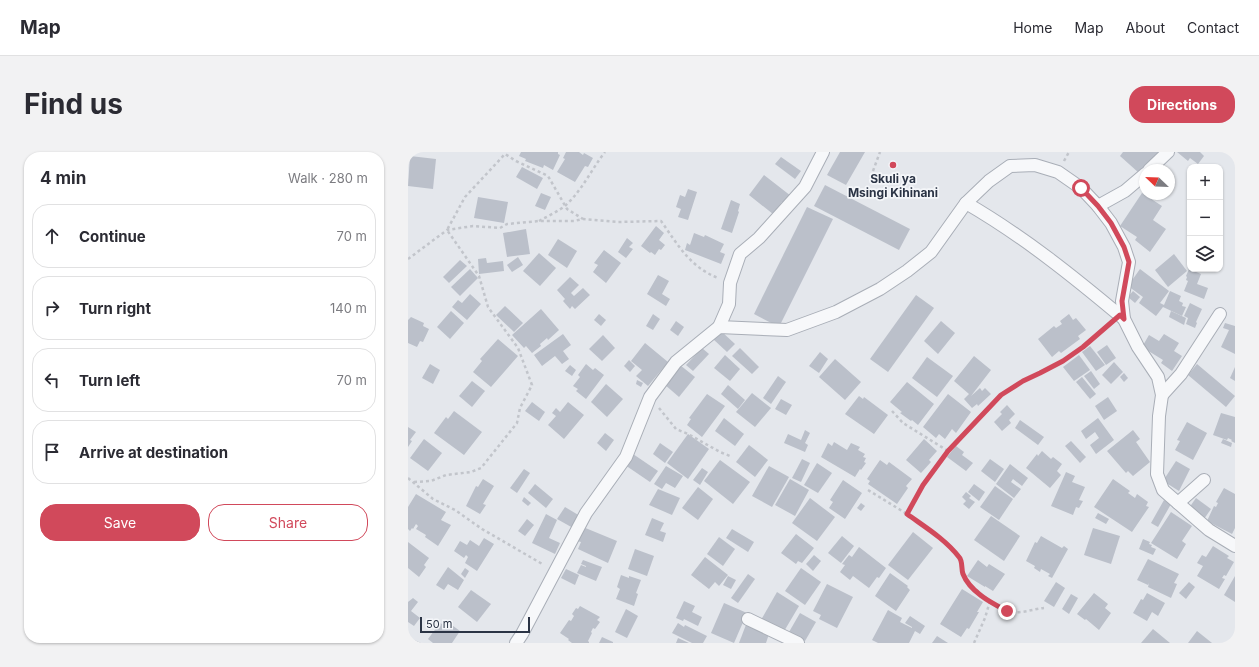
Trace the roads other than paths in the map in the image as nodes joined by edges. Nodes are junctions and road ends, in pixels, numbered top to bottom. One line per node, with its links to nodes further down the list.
1 (823, 152): 9 (street)
2 (1168, 152): 3 (street)
3 (1155, 164)
4 (1139, 179): 6 (street)
5 (966, 203): 6 (street); 8 (street); 9 (street)
6 (1098, 206): 8 (street)
7 (1220, 314): 10 (street)
8 (1122, 317): 10 (street)
9 (719, 327): 15 (street)
10 (1162, 395): 12 (street)
11 (1204, 480): 12 (street)
12 (1178, 503): 13 (street)
13 (1235, 546)
14 (748, 620): 16 (street)
15 (516, 643)
16 (798, 643)

